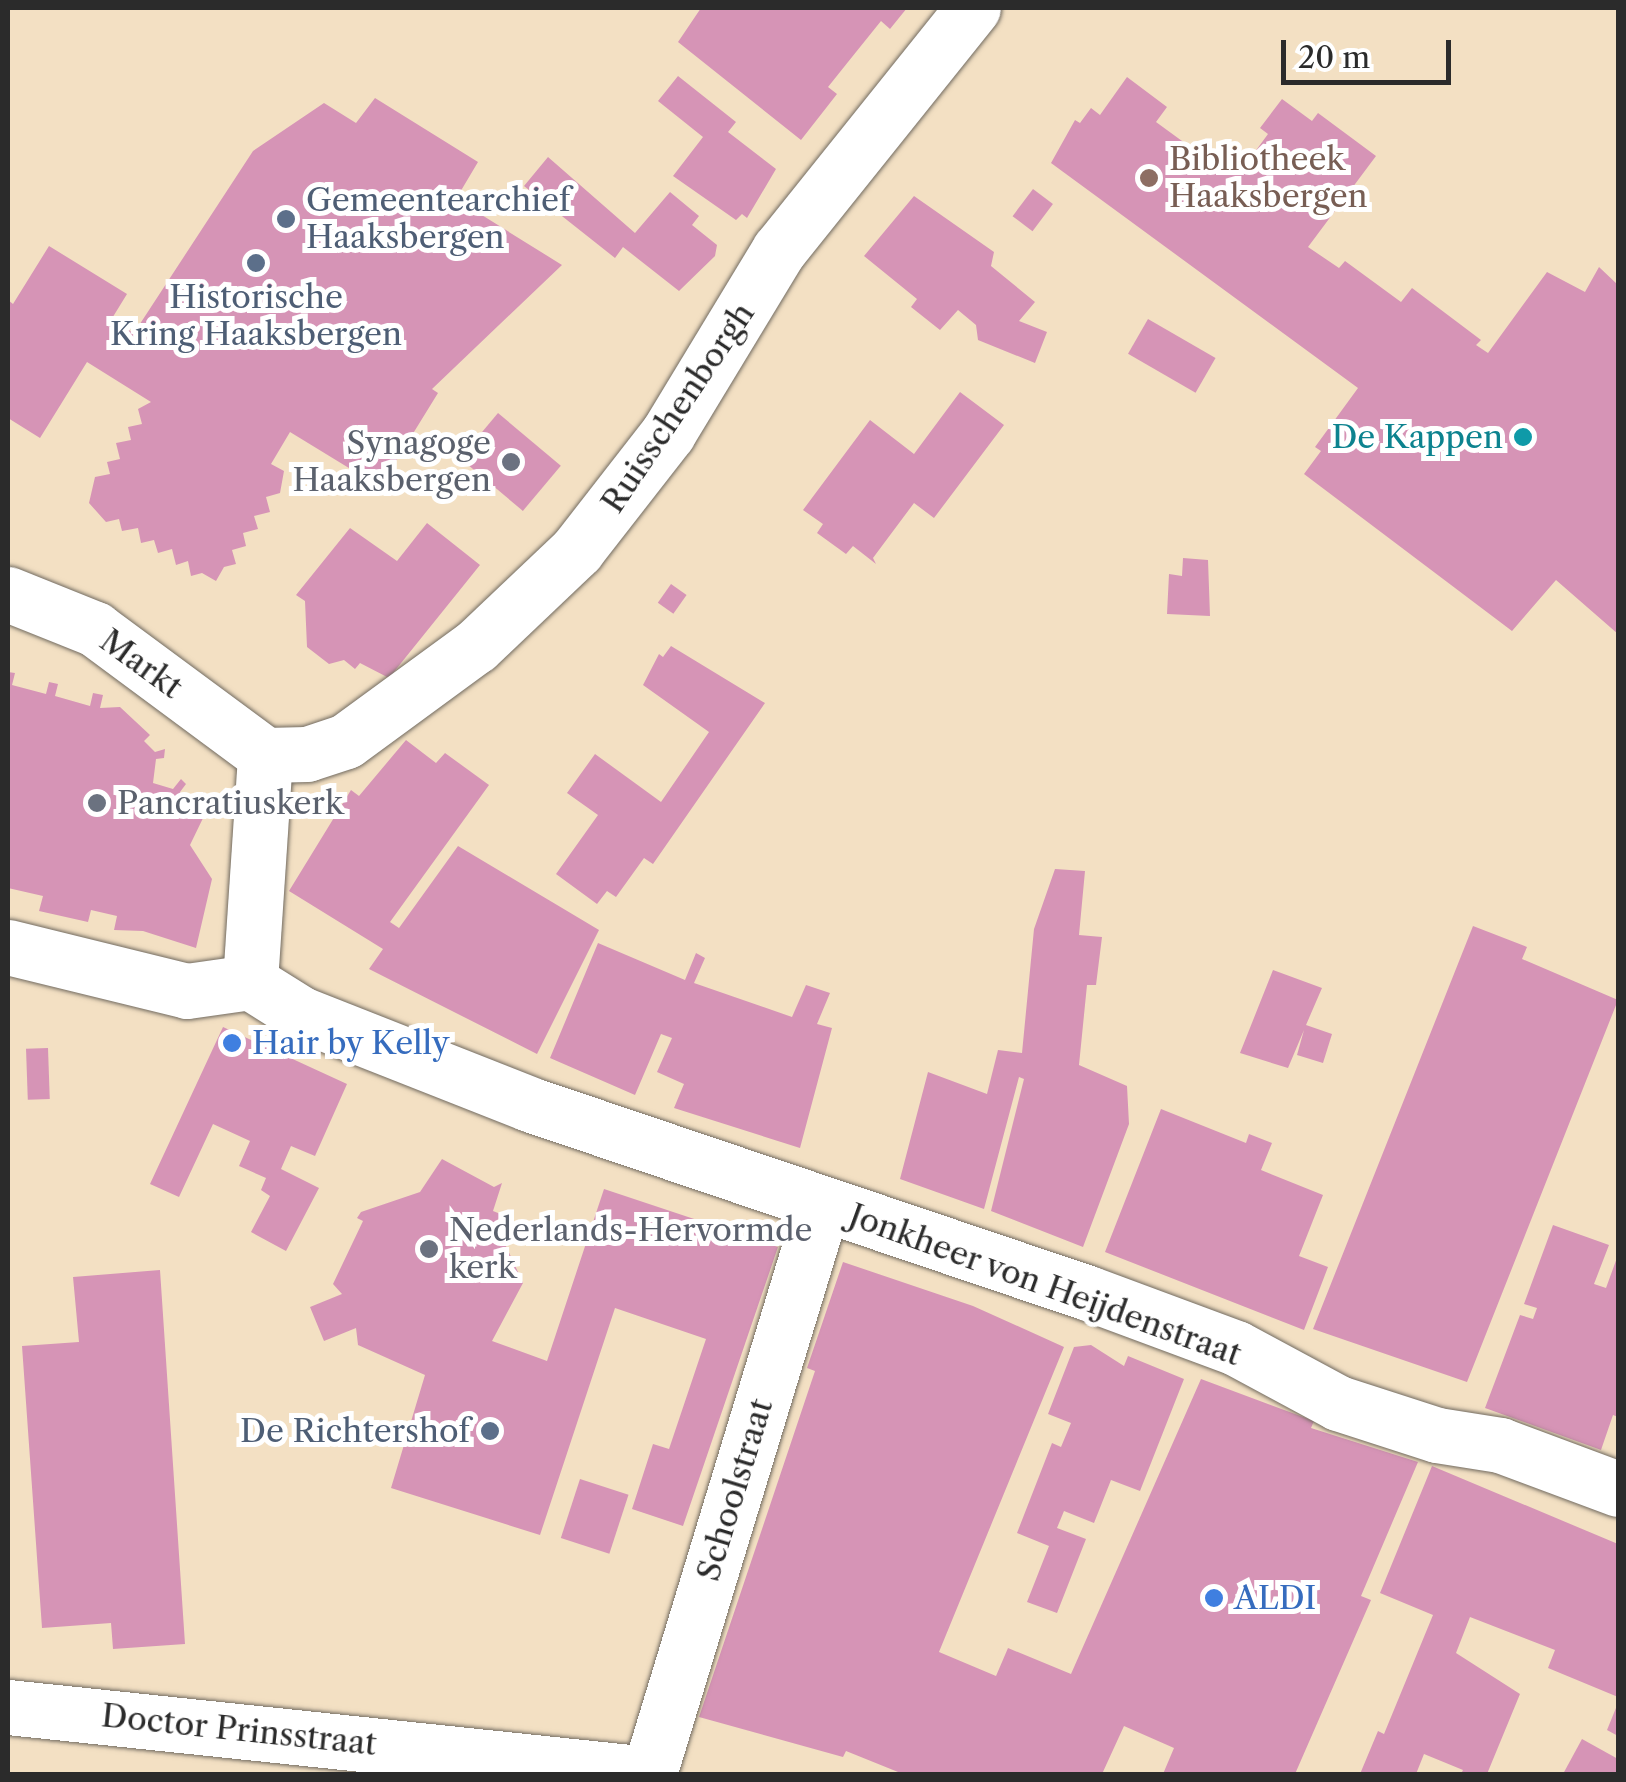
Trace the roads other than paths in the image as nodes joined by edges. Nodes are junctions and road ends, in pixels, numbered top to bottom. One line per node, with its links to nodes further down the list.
1 (973, 8): 3 (street, Ruisschenborgh)
2 (8, 594): 3 (street, Markt)
3 (265, 754): 5 (street)
4 (8, 947): 5 (street)
5 (250, 982): 6 (street, Jonkheer von Heijdenstraat)
6 (822, 1206): 7 (street, Jonkheer von Heijdenstraat); 9 (street, Schoolstraat)
7 (1618, 1488)
8 (8, 1706): 9 (street, Doctor Prinsstraat)
9 (649, 1774)

